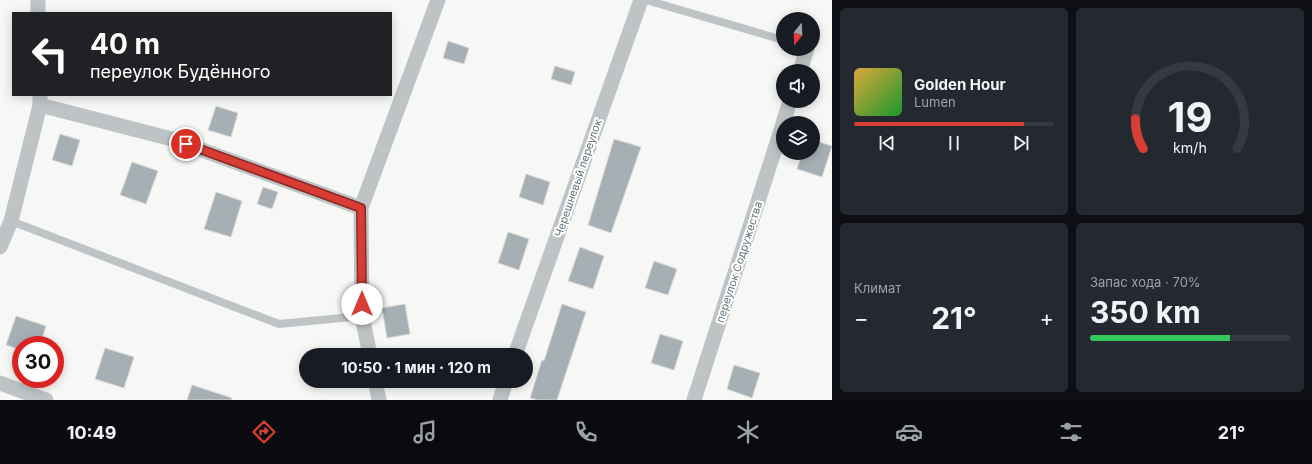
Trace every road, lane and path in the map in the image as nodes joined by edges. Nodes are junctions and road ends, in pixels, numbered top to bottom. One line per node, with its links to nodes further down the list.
1 (38, 0): 5 (street)
2 (438, 0): 9 (street)
3 (641, 0): 14 (street, Черешневый переулок)
4 (646, 0): 6 (lane)
5 (38, 12)
6 (776, 38)
7 (40, 100): 9 (street); 10 (street)
8 (776, 145): 21 (street, переулок Содружества)
9 (361, 208): 12 (street)
10 (11, 221): 11 (street); 12 (lane)
11 (0, 247)
12 (362, 316): 13 (street)
13 (369, 348)
14 (517, 348)
15 (0, 383): 18 (street)
16 (376, 388): 19 (street)
17 (504, 388): 20 (street)
18 (46, 400)
19 (379, 400)
20 (500, 400)
21 (694, 400)

